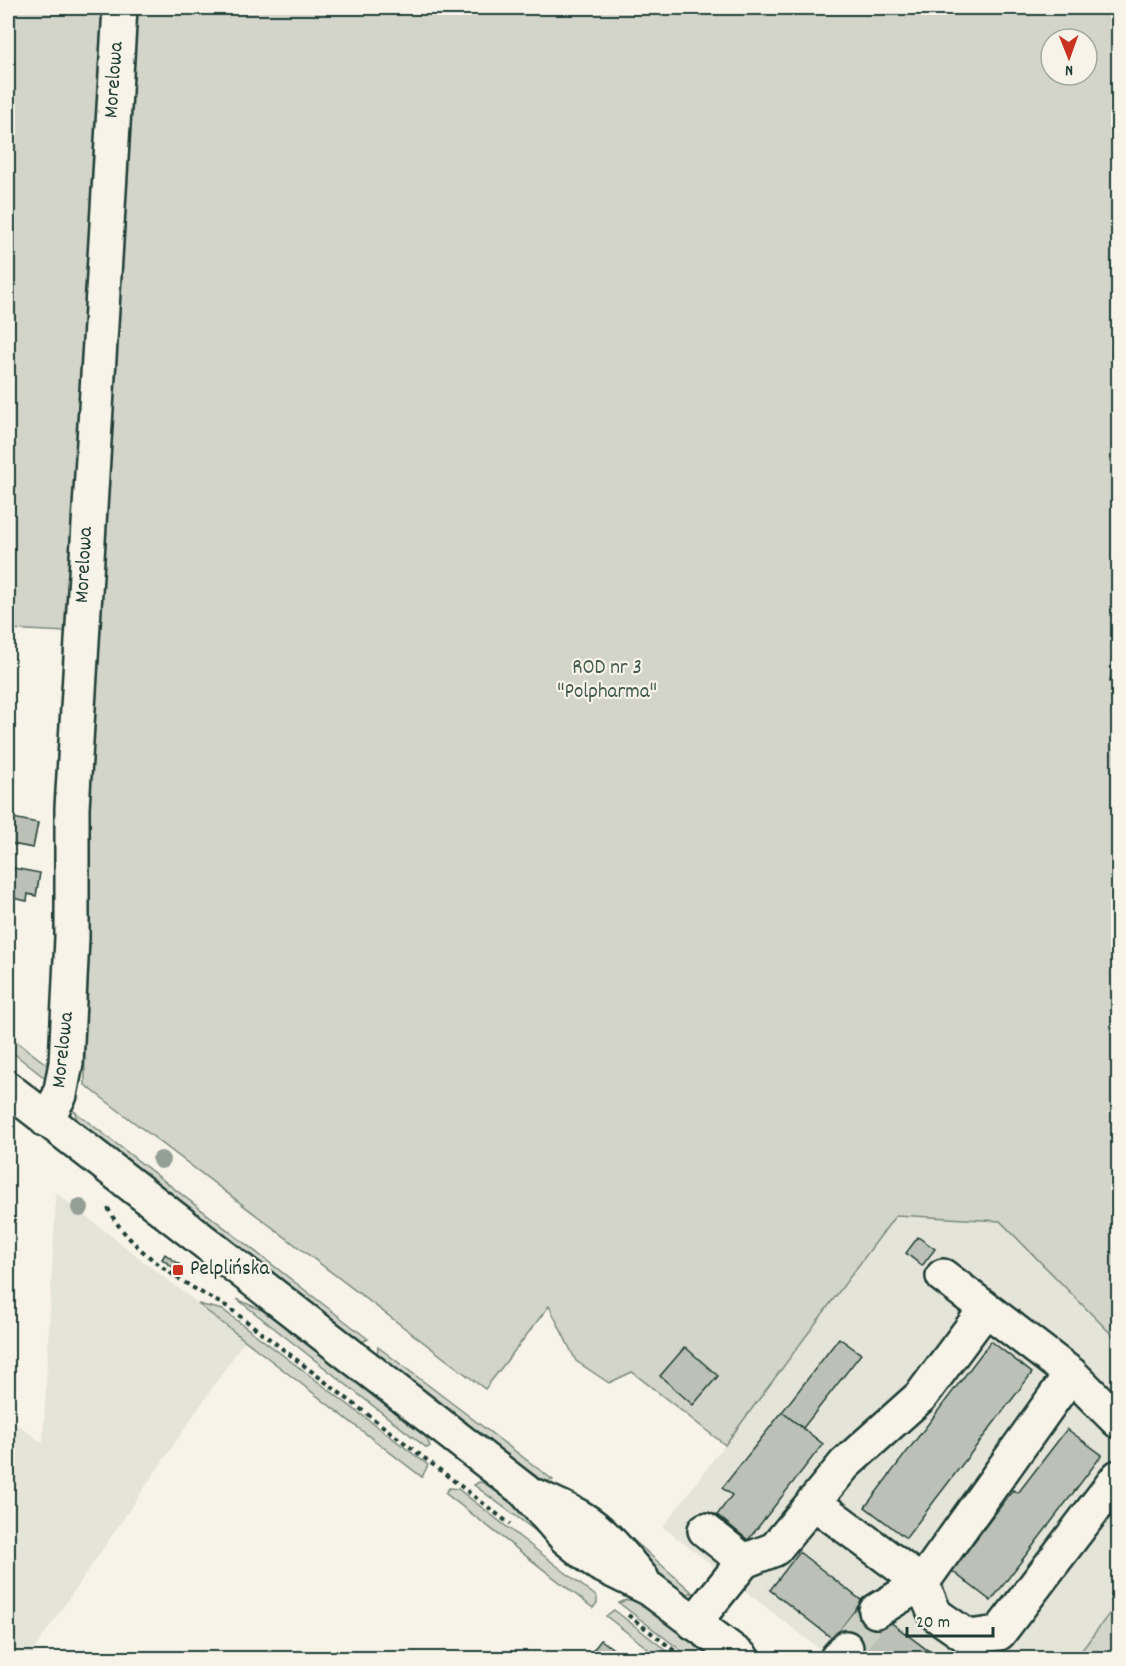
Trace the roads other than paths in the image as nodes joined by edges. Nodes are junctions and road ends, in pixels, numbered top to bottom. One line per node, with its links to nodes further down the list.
1 (120, 8): 3 (street, Morelowa)
2 (8, 1089): 3 (street)
3 (46, 1120): 14 (street)
4 (943, 1276): 5 (street)
5 (985, 1310): 6 (street); 9 (street)
6 (1071, 1374): 7 (street); 12 (street)
7 (1119, 1420)
8 (1119, 1477): 12 (street)
9 (813, 1502): 11 (street); 12 (street)
10 (705, 1530): 11 (street)
11 (744, 1561): 14 (street)
12 (922, 1583): 13 (street)
13 (876, 1611)
14 (694, 1623): 15 (street)
15 (742, 1659)

